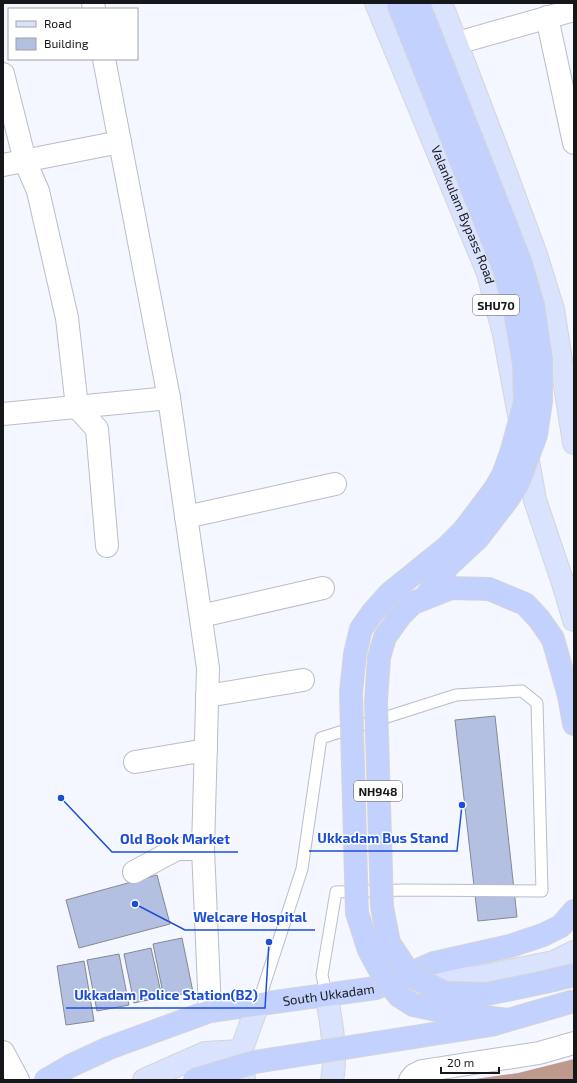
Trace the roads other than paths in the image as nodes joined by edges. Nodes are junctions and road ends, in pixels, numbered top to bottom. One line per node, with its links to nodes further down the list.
1 (376, 3): 21 (main road, Valankulam Bypass Road / SHU70)
2 (398, 3): 41 (highway, bridge)
3 (418, 3): 23 (highway, bridge)
4 (441, 3): 7 (main road)
5 (574, 10): 6 (street)
6 (547, 17): 7 (street); 11 (street)
7 (457, 43): 17 (main road)
8 (104, 60): 10 (street)
9 (3, 74): 12 (street)
10 (120, 142): 12 (street); 14 (street)
11 (574, 143)
12 (25, 161): 13 (street); 15 (street)
13 (3, 165)
14 (169, 398): 15 (street); 19 (street)
15 (77, 407): 16 (street); 20 (street)
16 (3, 414)
17 (573, 436)
18 (336, 484): 19 (street)
19 (186, 516): 24 (street)
20 (107, 546)
21 (566, 565): 25 (main road, Valankulam Bypass Road / SHU70)
22 (323, 588): 24 (street)
23 (425, 598): 28 (highway, NH948, bridge); 35 (highway, NH948, bridge)
24 (201, 616): 27 (street)
25 (574, 620)
26 (303, 680): 27 (street)
27 (207, 696): 29 (street)
28 (574, 724)
29 (206, 750): 30 (street); 31 (street)
30 (135, 762)
31 (203, 849): 32 (street); 40 (street)
32 (134, 872)
33 (574, 911): 36 (highway)
34 (574, 952): 36 (main road, South Ukkadam)
35 (574, 975)
36 (376, 988): 37 (highway, South Ukkadam)
37 (326, 994): 39 (highway, South Ukkadam); 39 (lane); 50 (main road)
38 (574, 1001): 41 (highway, bridge)
39 (258, 1004): 40 (highway, South Ukkadam); 43 (main road)
40 (210, 1011): 46 (highway, South Ukkadam)
41 (508, 1020): 48 (highway, bridge)
42 (574, 1043): 51 (street)
43 (241, 1051): 47 (main road); 49 (main road)
44 (3, 1052): 45 (street)
45 (18, 1080)
46 (46, 1080)
47 (144, 1080)
48 (194, 1080)
49 (244, 1080)
50 (332, 1080)
51 (410, 1080)

